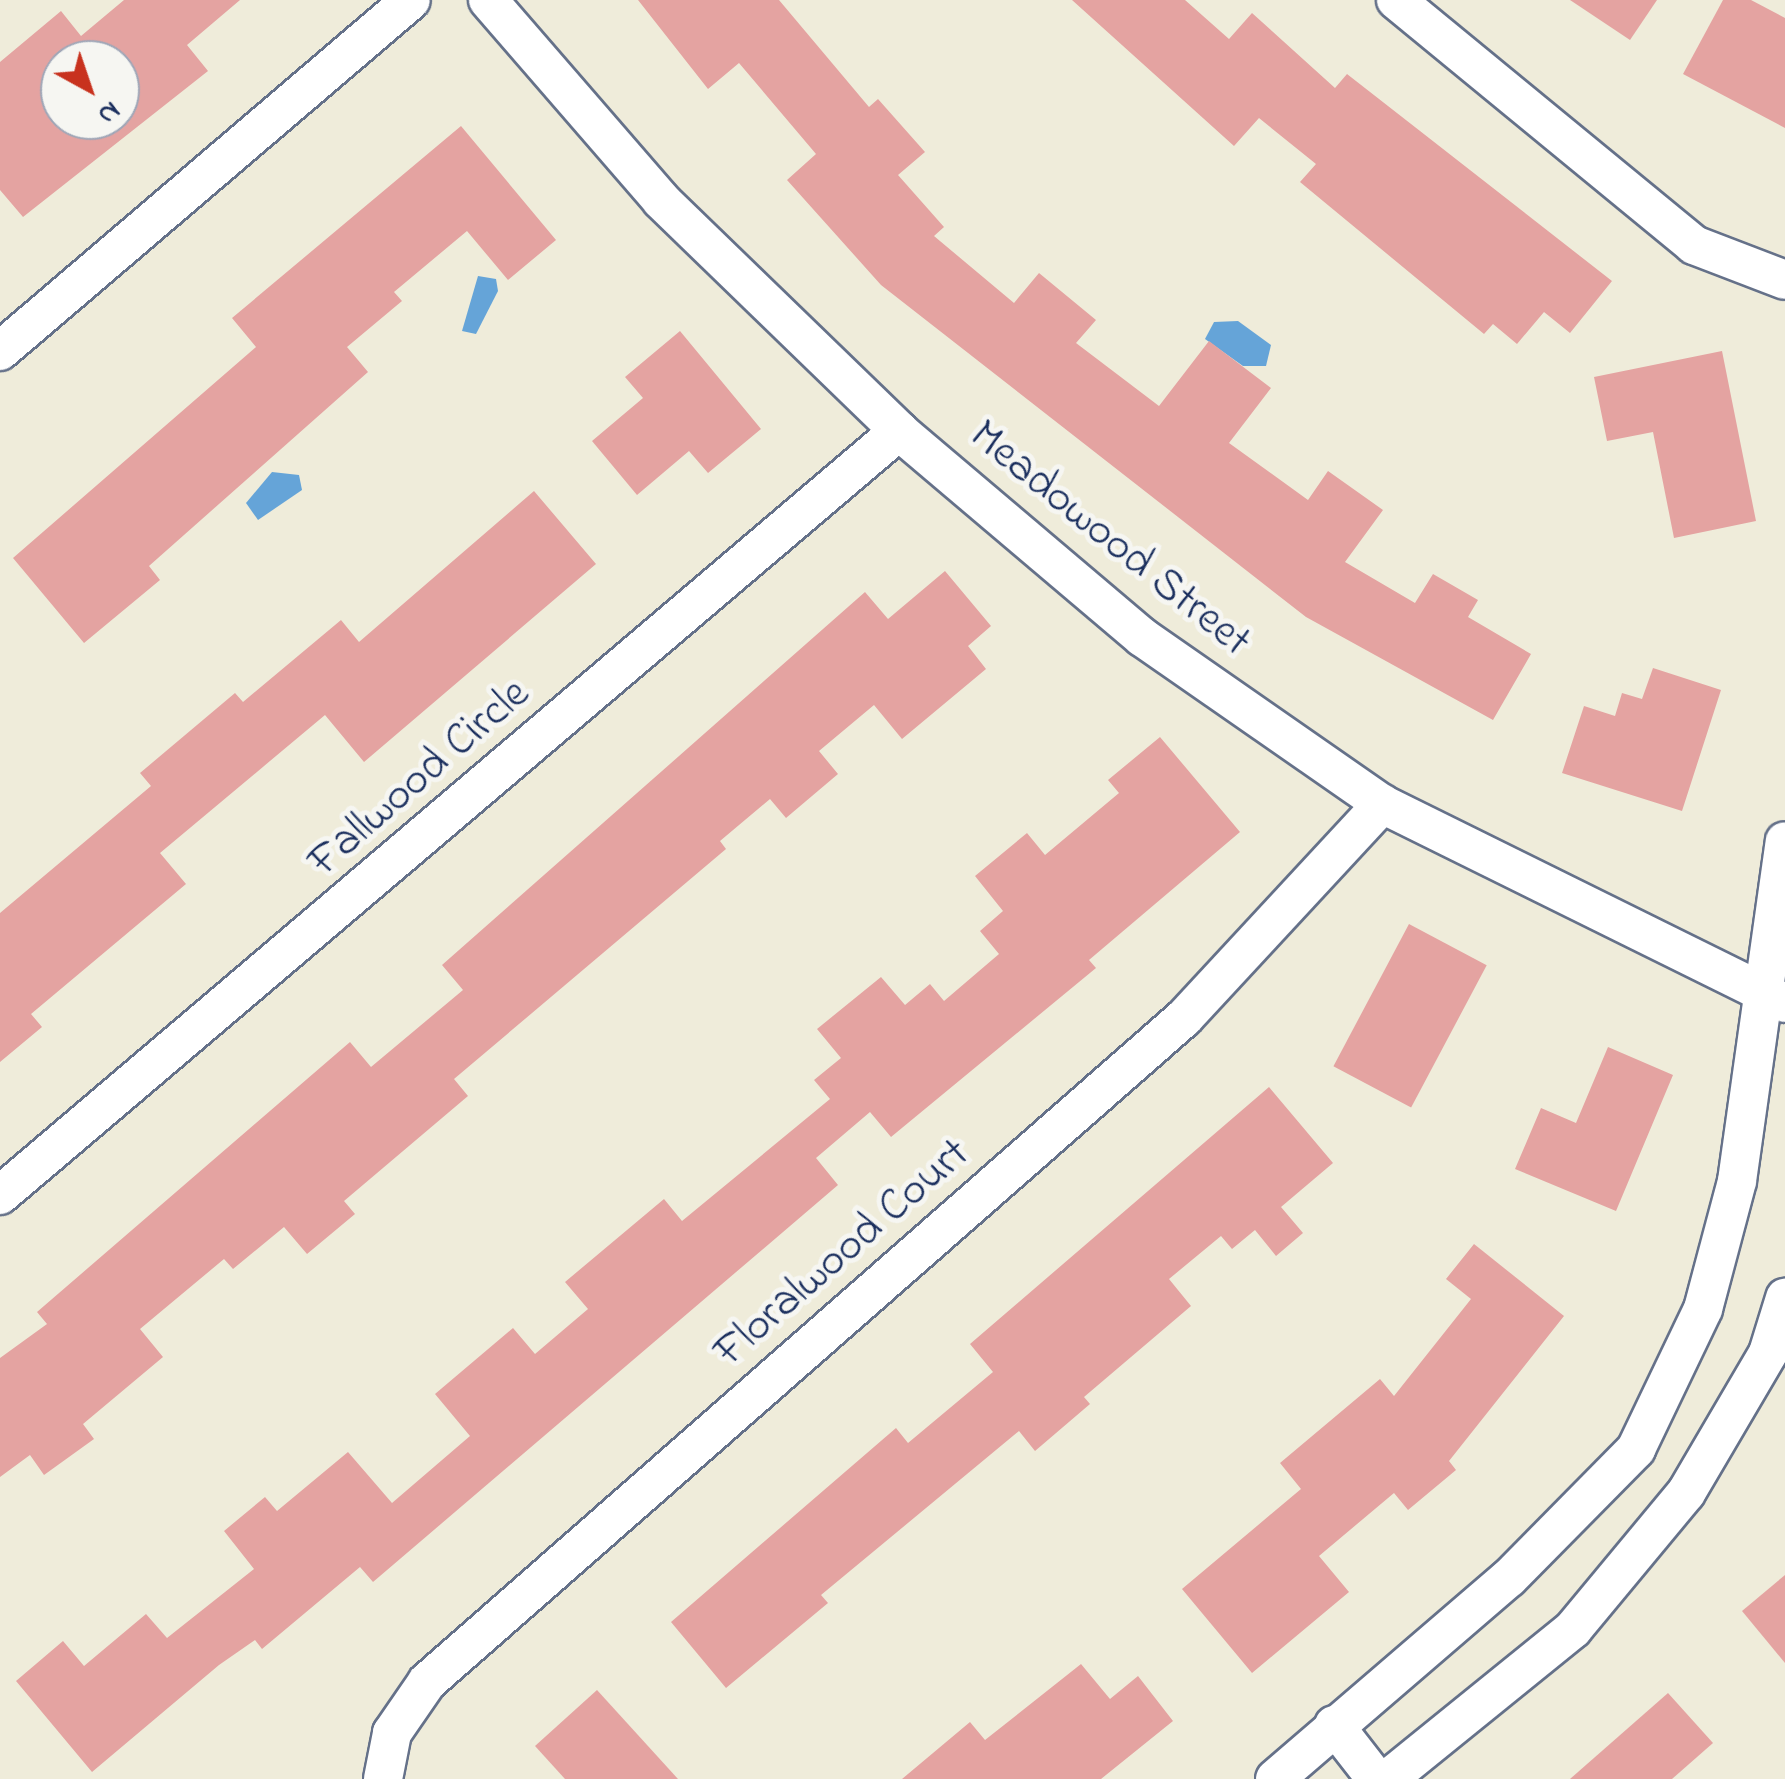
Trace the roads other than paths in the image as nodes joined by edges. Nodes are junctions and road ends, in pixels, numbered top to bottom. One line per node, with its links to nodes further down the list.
1 (411, 0): 5 (street)
2 (488, 0): 6 (street, Meadowood Street)
3 (1396, 0): 4 (street)
4 (1785, 280)
5 (0, 351)
6 (898, 432): 7 (street, Meadowood Street); 10 (street, Fallwood Circle)
7 (1382, 804): 9 (street, Meadowood Street); 13 (street, Floralwood Court)
8 (1785, 841): 9 (street)
9 (1776, 998): 12 (street)
10 (0, 1195)
11 (1785, 1298): 16 (street)
12 (1334, 1724): 14 (street); 15 (street)
13 (383, 1779)
14 (1275, 1779)
15 (1376, 1779)
16 (1388, 1779)

